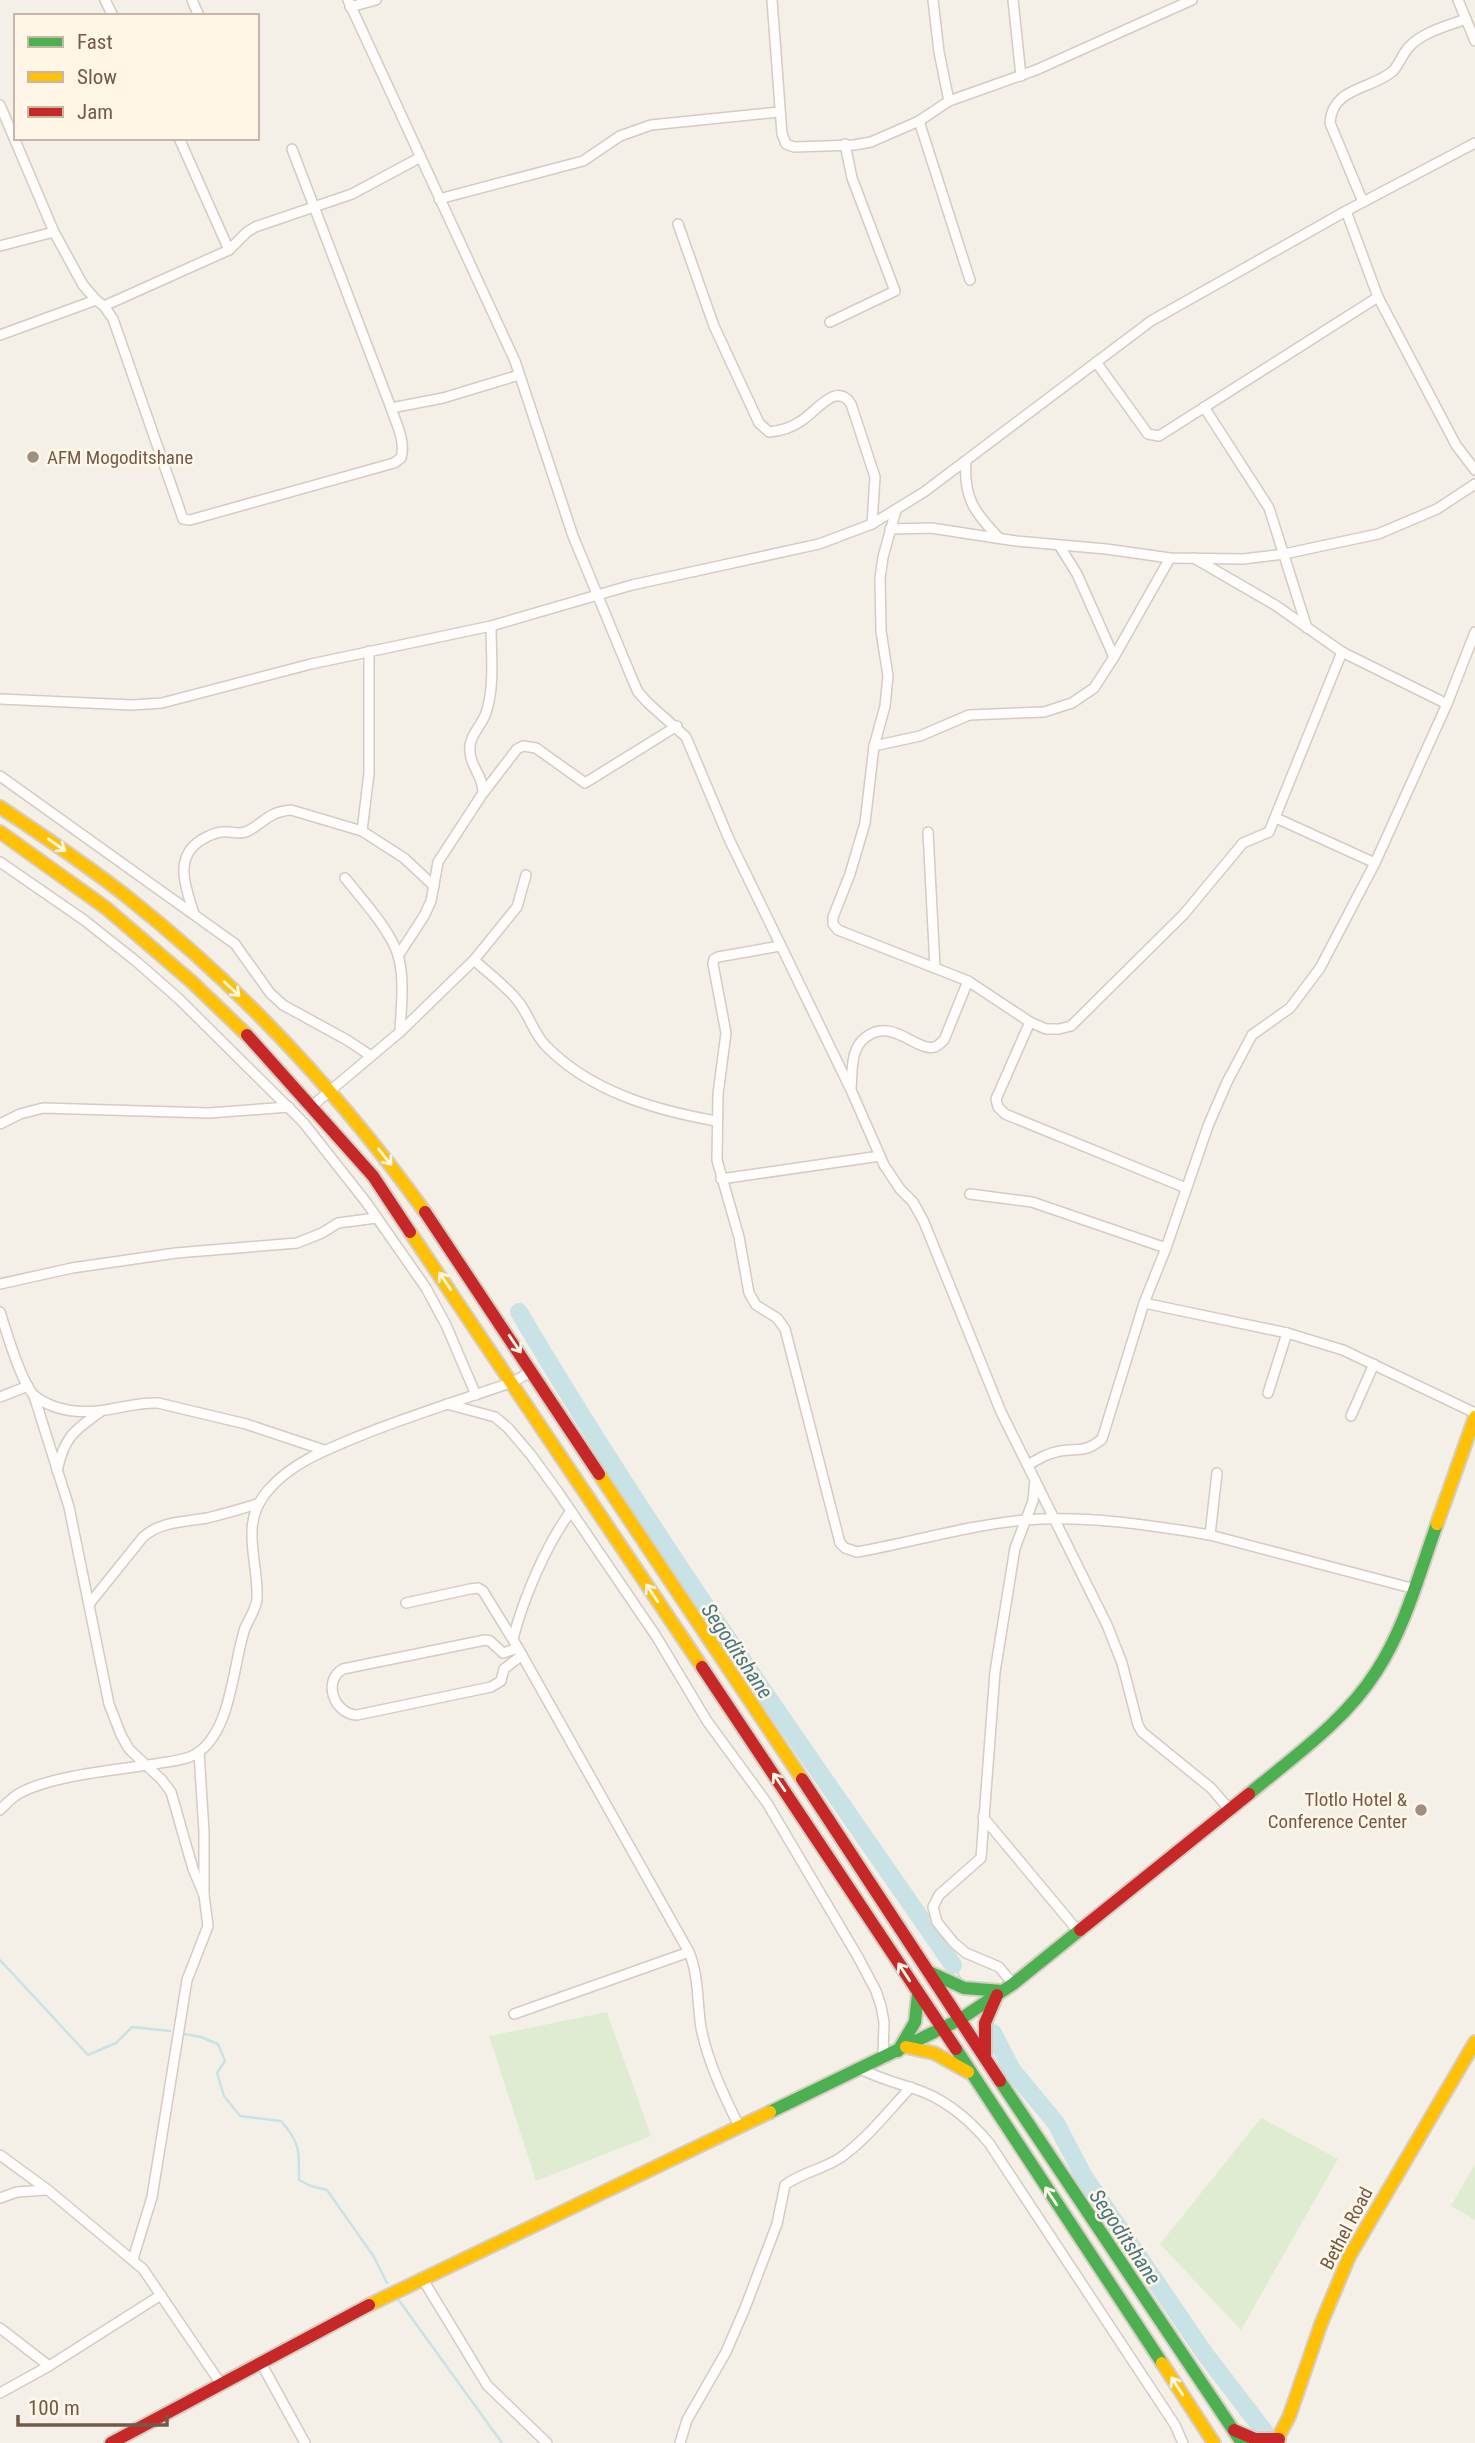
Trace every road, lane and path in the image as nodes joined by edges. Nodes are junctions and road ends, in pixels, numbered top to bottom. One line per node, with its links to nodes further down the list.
1 (376, 0): 7 (street)
2 (772, 0): 13 (street)
3 (933, 0): 11 (street)
4 (1013, 0): 10 (street)
5 (1192, 0): 10 (street)
6 (1458, 0): 8 (street)
7 (349, 3): 21 (street)
8 (1466, 19): 9 (street); 23 (street)
9 (1475, 41)
10 (1021, 76): 11 (street)
11 (949, 101): 14 (street)
12 (0, 105): 15 (street)
13 (779, 112): 19 (street); 22 (street)
14 (919, 121): 19 (street); 30 (street)
15 (14, 138)
16 (15, 140): 27 (street)
17 (180, 140): 29 (street)
18 (1475, 143): 23 (street)
19 (845, 144): 33 (street)
20 (292, 149): 24 (street)
21 (419, 158): 22 (street); 24 (street)
22 (439, 199): 36 (street)
23 (1363, 202): 25 (street)
24 (316, 207): 29 (street); 38 (street)
25 (1346, 211): 31 (street); 35 (street)
26 (678, 224): 43 (street)
27 (54, 232): 28 (street); 32 (street)
28 (0, 246)
29 (229, 250): 32 (street)
30 (970, 280)
31 (1378, 297): 37 (street); 40 (street)
32 (100, 303): 34 (street); 38 (street)
33 (830, 322)
34 (0, 335)
35 (1096, 362): 37 (street); 39 (street)
36 (519, 375): 38 (street); 50 (street)
37 (1204, 407): 47 (street)
38 (391, 408)
39 (965, 461): 42 (street); 45 (street)
40 (1475, 470)
41 (1475, 484): 47 (street)
42 (896, 510): 43 (street); 44 (street)
43 (872, 524): 50 (street)
44 (890, 529): 45 (street); 60 (street)
45 (999, 538): 46 (street)
46 (1059, 545): 48 (street); 56 (street)
47 (1284, 554): 49 (street); 52 (street)
48 (1170, 558): 49 (street); 56 (street)
49 (1193, 558): 52 (street)
50 (598, 594): 51 (street); 59 (street)
51 (491, 626): 54 (street); 62 (street)
52 (1307, 628): 55 (street)
53 (1475, 632): 58 (street)
54 (369, 651): 57 (street); 65 (street)
55 (1342, 652): 58 (street); 64 (street)
56 (1114, 657): 60 (street)
57 (0, 699)
58 (1447, 704): 69 (street)
59 (677, 726): 62 (street); 76 (street)
60 (874, 747): 79 (street)
61 (0, 776): 75 (street)
62 (483, 793): 74 (street)
63 (0, 807): 84 (main road, one-way to 84)
64 (1276, 818): 69 (street); 81 (street)
65 (362, 831): 74 (street); 75 (street)
66 (0, 832): 86 (main road)
67 (928, 832): 79 (street)
68 (0, 862): 70 (street)
69 (1375, 863): 92 (street)
70 (11, 870): 71 (street); 87 (street)
71 (0, 873)
72 (526, 875): 78 (street)
73 (345, 878): 77 (street)
74 (434, 886): 77 (street)
75 (194, 914): 83 (street)
76 (780, 946): 85 (street); 88 (street)
77 (398, 956): 82 (street)
78 (474, 960): 82 (street); 88 (street)
79 (935, 968): 80 (street)
80 (968, 981): 81 (street); 85 (street)
81 (1030, 1023): 92 (street)
82 (400, 1032): 83 (street)
83 (371, 1056): 84 (street)
84 (330, 1090): 86 (street); 98 (main road, one-way to 98)
85 (851, 1090): 90 (street)
86 (312, 1106): 100 (main road, one-way to 86)
87 (289, 1107): 89 (street); 94 (street)
88 (716, 1121): 91 (street)
89 (0, 1124)
90 (880, 1156): 91 (street); 115 (street)
91 (721, 1179): 122 (street)
92 (1186, 1188): 95 (street)
93 (970, 1194): 95 (street)
94 (376, 1218): 96 (street); 107 (street)
95 (1166, 1248): 97 (street)
96 (0, 1283)
97 (1144, 1303): 101 (street); 115 (street)
98 (488, 1304): 100 (main road); 103 (main road, one-way to 103)
99 (0, 1312): 105 (street)
100 (468, 1316): 104 (main road)
101 (1287, 1333): 102 (street); 106 (street)
102 (1374, 1364): 112 (street); 113 (street)
103 (532, 1371): 104 (street); 136 (main road)
104 (513, 1382): 107 (street); 138 (main road, one-way to 104)
105 (28, 1385): 108 (street); 109 (street)
106 (1268, 1394)
107 (477, 1395): 110 (street)
108 (34, 1396): 111 (street); 116 (street)
109 (0, 1397)
110 (447, 1404): 114 (street); 120 (street)
111 (102, 1411): 114 (street); 116 (street)
112 (1475, 1415): 124 (main road)
113 (1351, 1416)
114 (324, 1450): 119 (street)
115 (1028, 1465): 118 (street)
116 (57, 1473): 126 (street)
117 (1217, 1473): 123 (street)
118 (1035, 1479): 121 (street); 122 (street)
119 (257, 1504): 126 (street); 128 (street)
120 (571, 1511): 127 (street); 144 (street)
121 (1055, 1519): 122 (street); 123 (street); 131 (street)
122 (1024, 1520): 132 (street)
123 (1210, 1535): 124 (street)
124 (1415, 1589): 131 (main road)
125 (406, 1602): 127 (street)
126 (90, 1603): 129 (street)
127 (518, 1647): 127 (street); 135 (street)
128 (199, 1752): 129 (street); 133 (street)
129 (144, 1765): 130 (street); 133 (street)
130 (0, 1810)
131 (1230, 1810): 134 (main road)
132 (983, 1818): 134 (street); 137 (street)
133 (204, 1895): 153 (street)
134 (1078, 1931): 137 (main road)
135 (689, 1952): 139 (street); 149 (street)
136 (928, 1972): 137 (main road); 140 (main road)
137 (1004, 1990): 140 (main road); 145 (main road)
138 (918, 1994): 141 (main road); 143 (main road)
139 (514, 2014)
140 (959, 2020): 141 (main road); 145 (main road)
141 (942, 2029): 143 (main road); 147 (main road)
142 (1475, 2042): 162 (main road, Bethel Road)
143 (902, 2049): 144 (main road); 147 (main road)
144 (883, 2059): 146 (main road)
145 (985, 2059): 161 (main road)
146 (860, 2069): 148 (street); 149 (main road)
147 (969, 2072): 168 (main road, one-way to 147)
148 (911, 2087): 166 (street); 167 (street)
149 (739, 2126): 154 (main road)
150 (0, 2155): 151 (street)
151 (48, 2190): 152 (street); 153 (street)
152 (0, 2198)
153 (133, 2259): 155 (street)
154 (422, 2278): 157 (main road); 165 (street)
155 (161, 2295): 158 (street); 159 (street)
156 (0, 2328): 158 (street)
157 (261, 2363): 159 (main road); 164 (street)
158 (49, 2366): 160 (street)
159 (220, 2384): 163 (main road)
160 (0, 2393)
161 (1234, 2430): 162 (main road); 169 (main road)
162 (1277, 2442)
163 (111, 2443)
164 (305, 2443)
165 (547, 2443)
166 (680, 2443)
167 (1183, 2443)
168 (1214, 2443)
169 (1242, 2443)

